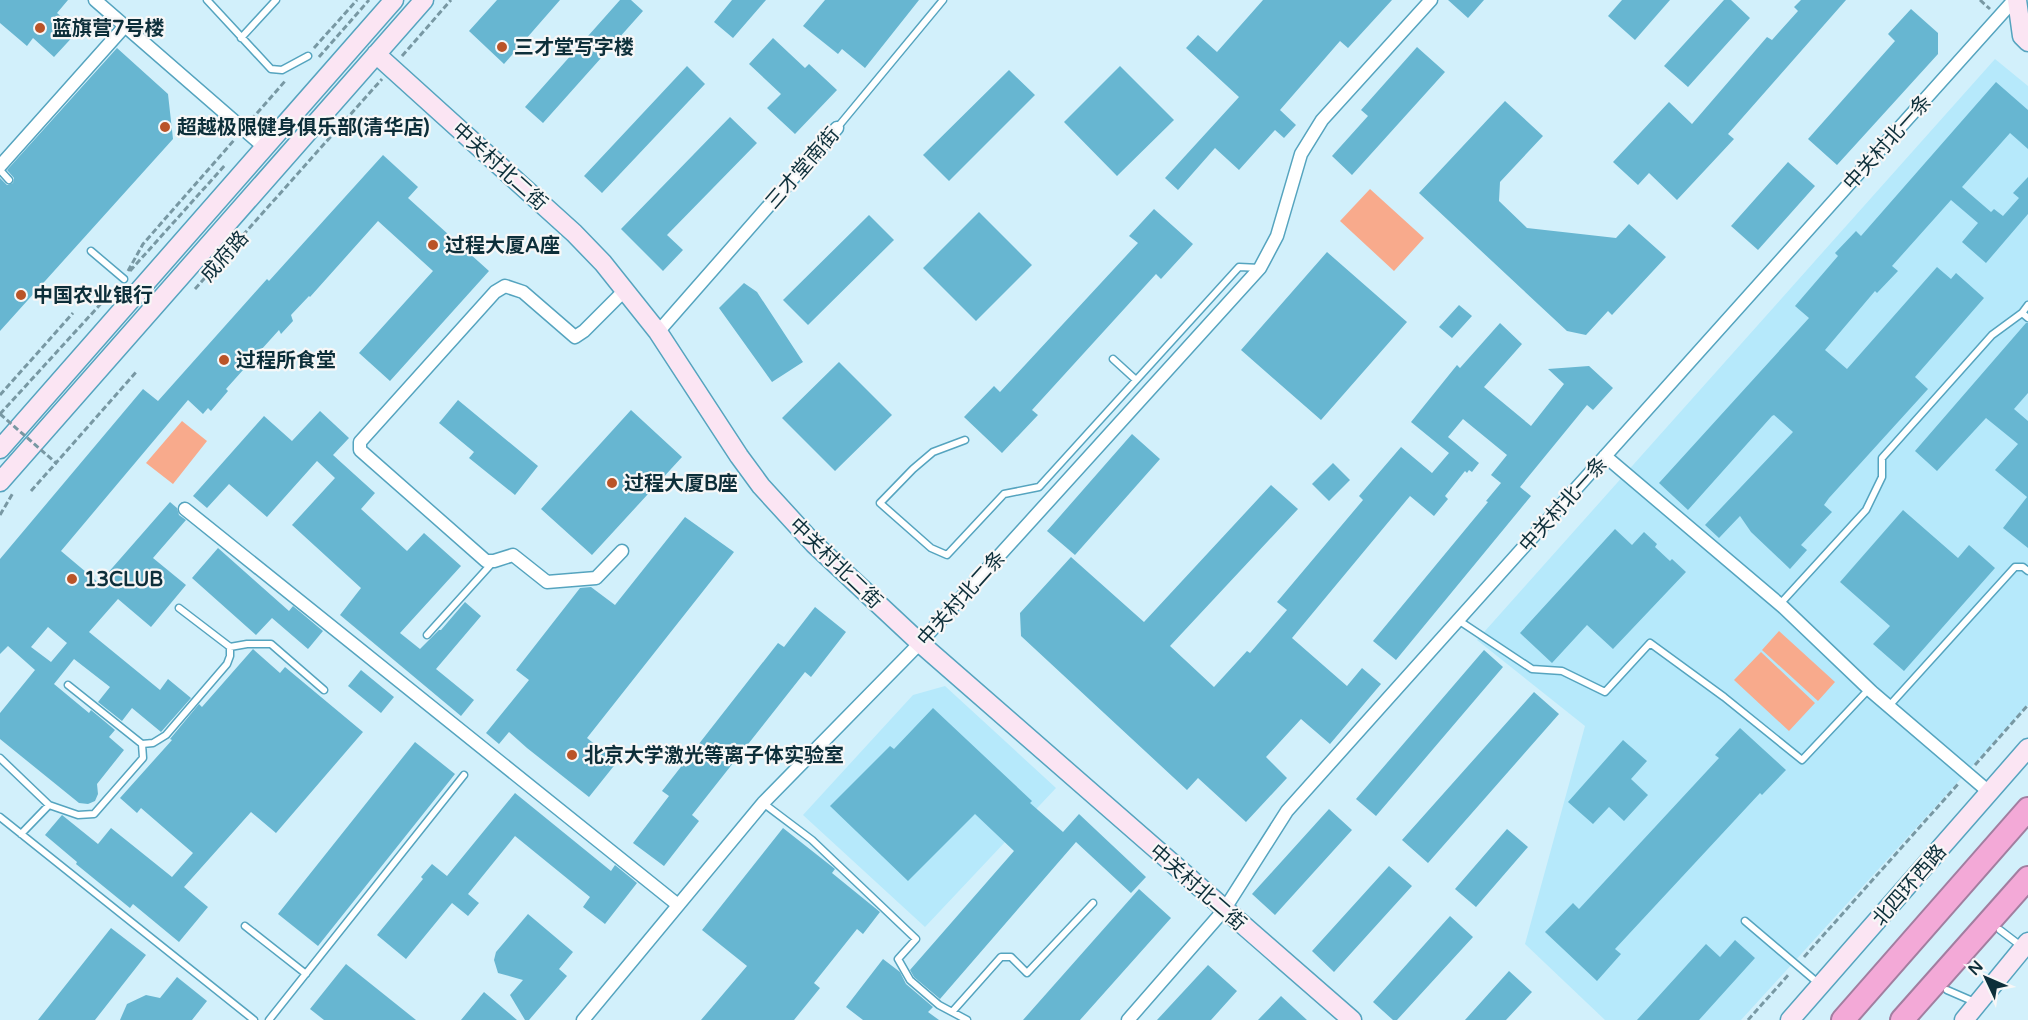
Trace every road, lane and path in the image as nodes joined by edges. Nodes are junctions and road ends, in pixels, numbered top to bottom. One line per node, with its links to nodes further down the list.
1 (95, 0): 12 (street)
2 (207, 0): 13 (lane)
3 (276, 0): 13 (lane)
4 (369, 0): 17 (path)
5 (394, 0): 20 (street)
6 (424, 0): 15 (street, 成府路)
7 (451, 0): 18 (path, 成府路)
8 (944, 0): 19 (lane, 三才堂南街)
9 (1431, 0): 25 (street, 中关村北二条)
10 (2017, 0): 11 (street); 14 (street); 43 (street, 中关村北一条)
11 (2028, 8)
12 (125, 26): 20 (street); 22 (street)
13 (241, 38): 16 (lane)
14 (2028, 42)
15 (376, 54): 18 (street, 中关村北二街); 45 (street, 成府路)
16 (308, 56)
17 (314, 63)
18 (391, 68): 27 (path, 成府路); 28 (street, 中关村北二街)
19 (837, 128): 33 (street, 三才堂南街)
20 (264, 147): 41 (street)
21 (229, 160): 26 (path)
22 (0, 168): 23 (lane)
23 (9, 180)
24 (91, 251): 26 (lane)
25 (1260, 268): 36 (lane); 56 (street, 中关村北二条)
26 (124, 279): 38 (path)
27 (195, 288)
28 (624, 291): 33 (street, 中关村北二街); 50 (street)
29 (2028, 305): 31 (lane)
30 (73, 313): 37 (path)
31 (2022, 313): 32 (lane); 52 (lane)
32 (2028, 318)
33 (658, 332): 56 (street, 中关村北二街)
34 (1113, 358): 36 (lane)
35 (137, 371): 44 (path, bridge)
36 (1136, 380): 39 (lane)
37 (0, 395)
38 (0, 414): 44 (path, bridge)
39 (964, 440)
40 (53, 447): 42 (path)
41 (0, 449)
42 (45, 456)
43 (1605, 456): 52 (street); 54 (street, 中关村北一条)
44 (56, 463): 46 (path)
45 (7, 487): 48 (path)
46 (31, 491)
47 (185, 509): 76 (street)
48 (0, 515)
49 (622, 551): 50 (street)
50 (494, 561): 55 (lane)
51 (2028, 571): 62 (lane)
52 (1780, 604): 59 (street)
53 (179, 608): 57 (lane)
54 (1458, 620): 59 (lane); 77 (street, 中关村北一条)
55 (427, 635)
56 (920, 643): 69 (street, 中关村北二条); 77 (street, 中关村北二街)
57 (230, 647): 60 (lane); 63 (lane)
58 (68, 685): 63 (lane)
59 (1869, 689): 62 (street)
60 (324, 690)
61 (2028, 705): 66 (path)
62 (1889, 707): 66 (street)
63 (142, 744): 70 (lane)
64 (2028, 748): 68 (street, 北四环西路)
65 (0, 758): 70 (lane)
66 (1967, 774): 68 (street); 82 (path)
67 (464, 775): 83 (lane)
68 (1989, 792): 84 (street, 北四环西路)
69 (763, 803): 76 (street, 中关村北二条); 87 (lane)
70 (49, 805): 73 (lane)
71 (2028, 809): 96 (highway, 北四环西路)
72 (0, 817): 73 (lane)
73 (21, 834): 88 (lane)
74 (2028, 878): 97 (highway)
75 (1093, 903): 87 (lane)
76 (678, 905): 90 (street, 中关村北二条)
77 (1224, 910): 92 (street, 中关村北一条); 93 (street, 中关村北二街)
78 (1745, 921): 82 (lane)
79 (245, 926): 83 (lane)
80 (2000, 930): 81 (lane)
81 (2025, 944): 86 (street)
82 (1797, 965): 84 (lane); 94 (path)
83 (306, 974): 89 (lane)
84 (1821, 986): 95 (street, 北四环西路)
85 (1947, 990): 86 (lane)
86 (1979, 1003): 98 (street)
87 (952, 1012): 91 (lane)
88 (254, 1020)
89 (269, 1020)
90 (583, 1020)
91 (967, 1020)
92 (1128, 1020)
93 (1352, 1020)
94 (1748, 1020)
95 (1790, 1020)
96 (1843, 1020)
97 (1902, 1020)
98 (1964, 1020)

